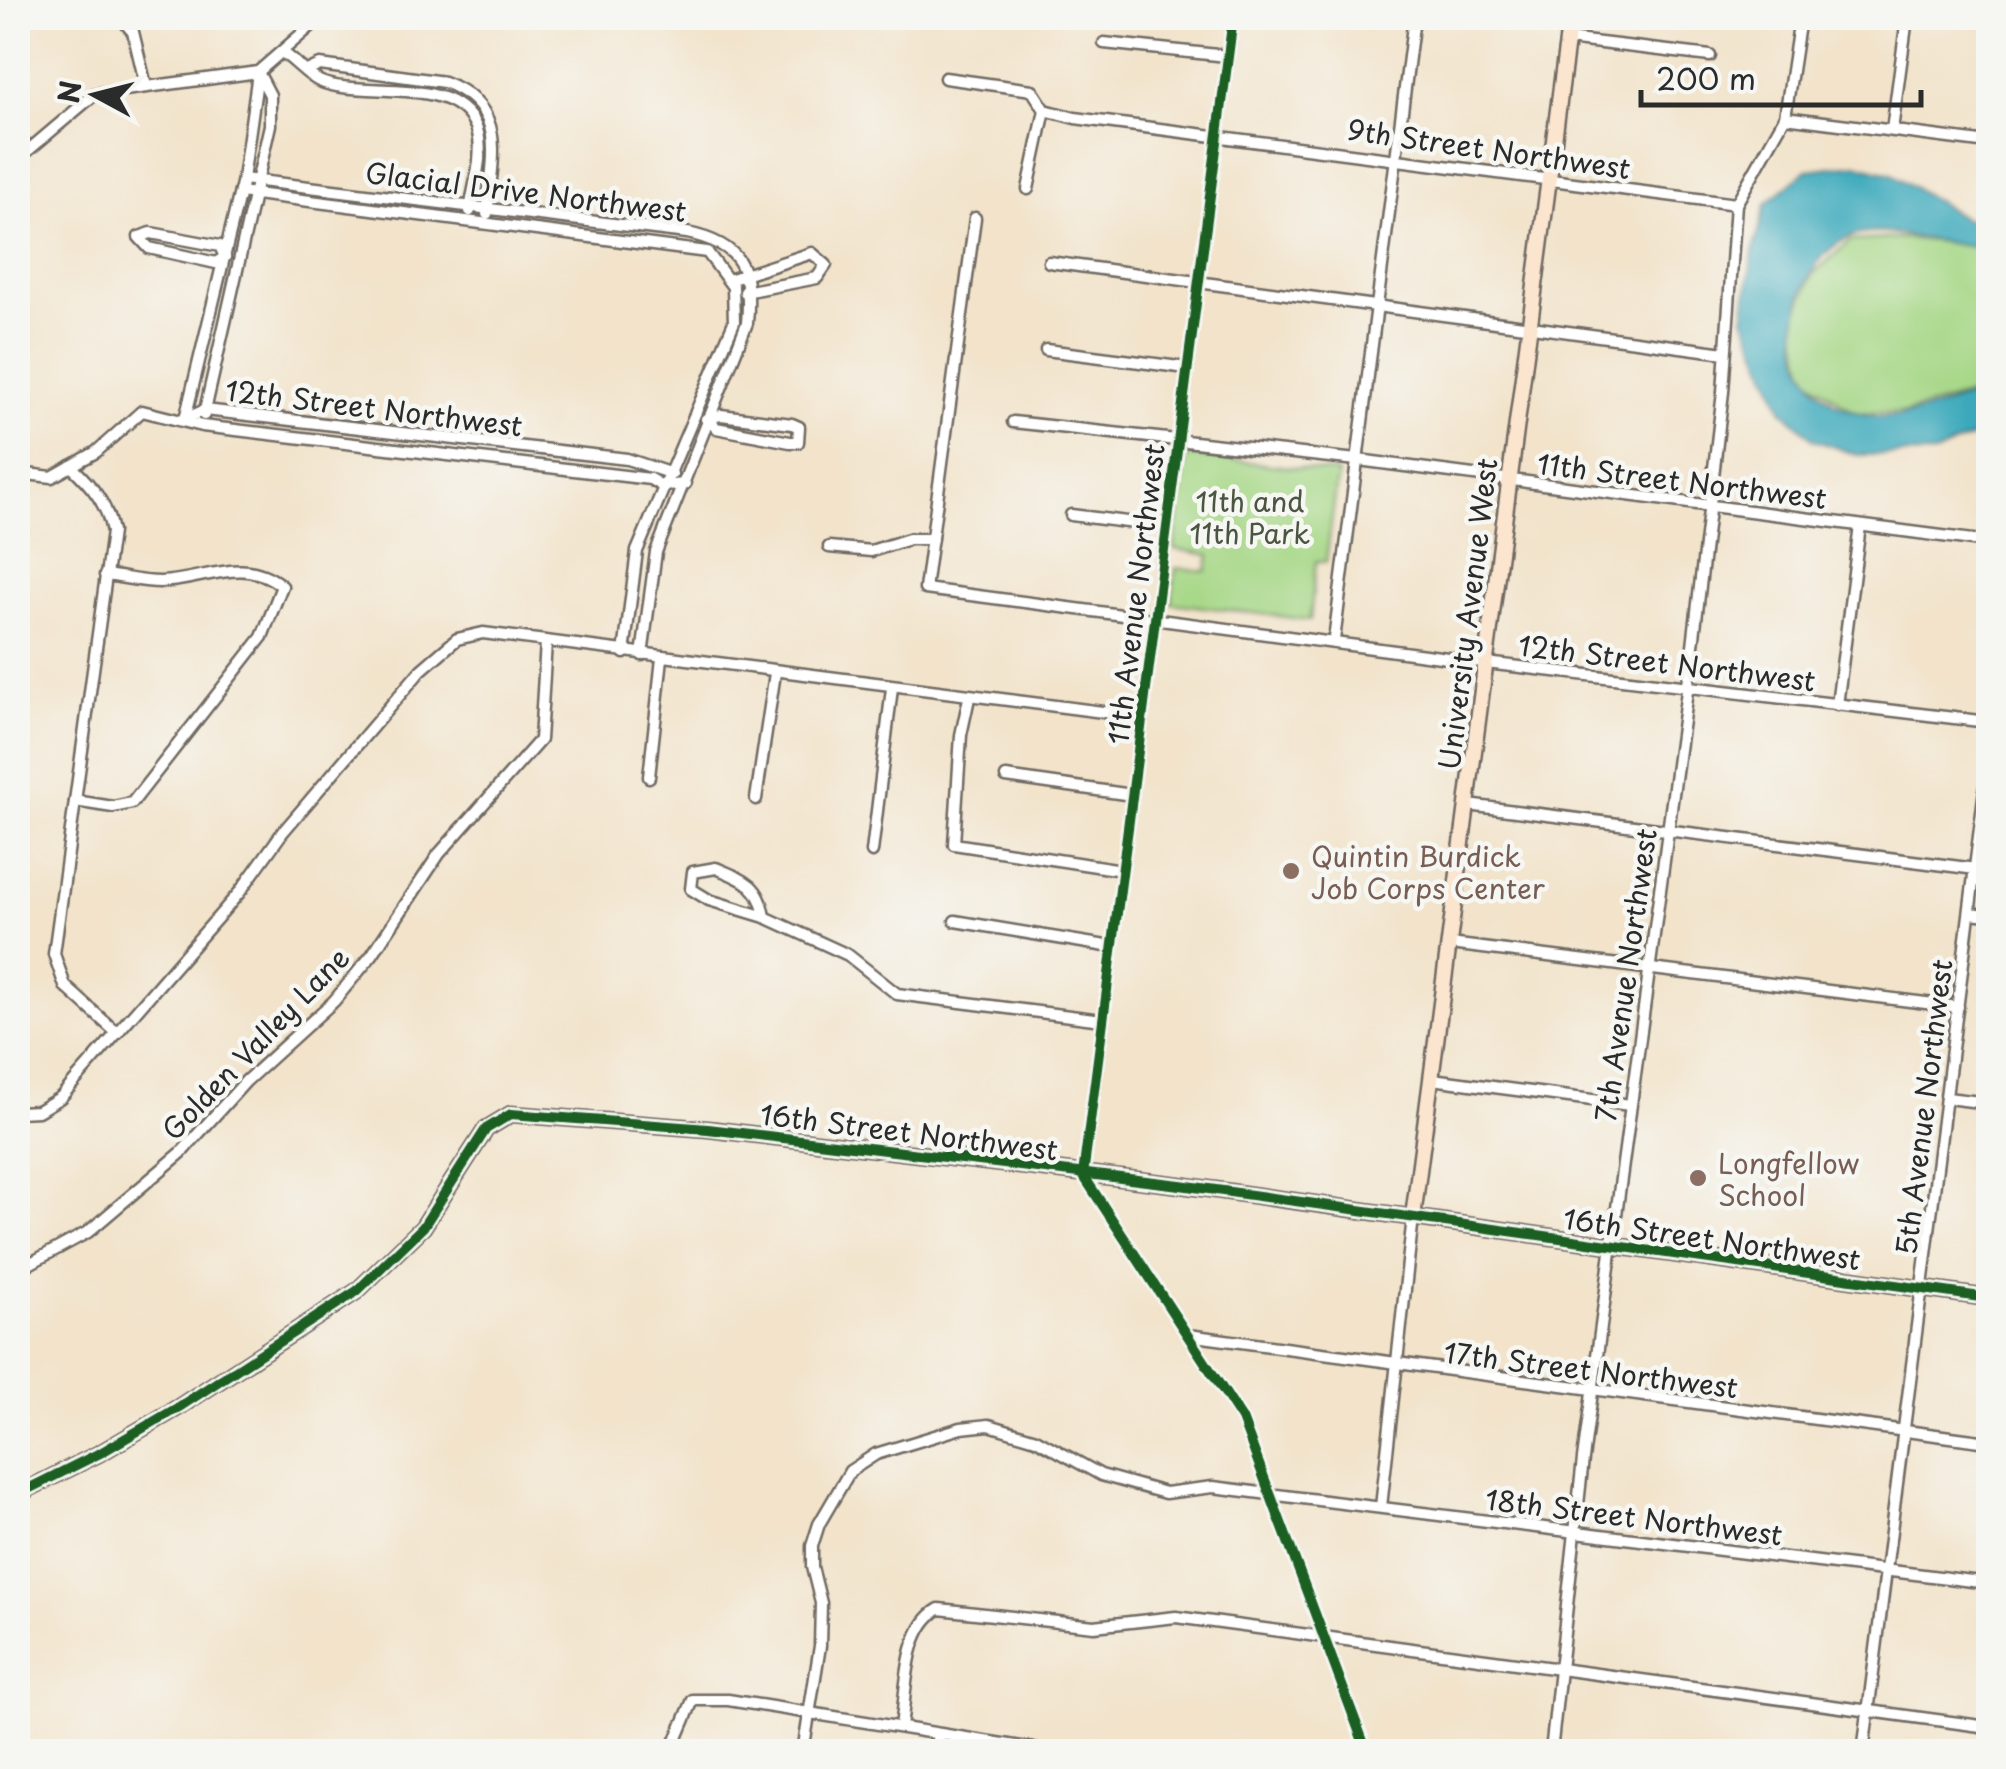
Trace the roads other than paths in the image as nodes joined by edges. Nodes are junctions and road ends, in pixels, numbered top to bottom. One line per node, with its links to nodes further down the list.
1 (121, 18): 16 (street)
2 (320, 18): 10 (street)
3 (1233, 18): 11 (street, 11th Avenue Northwest)
4 (1414, 18): 22 (street)
5 (1570, 18): 8 (street, University Avenue West)
6 (1800, 18): 18 (street)
7 (1907, 18): 19 (street)
8 (1567, 39): 12 (street); 25 (street, University Avenue West)
9 (1104, 43): 11 (street)
10 (282, 52): 13 (street); 14 (street)
11 (1227, 56): 20 (street, 11th Avenue Northwest)
12 (1710, 56)
13 (308, 70): 31 (street); 32 (street)
14 (258, 72): 16 (street); 24 (street); 26 (street)
15 (945, 78): 17 (street, 9th Street Northwest)
16 (146, 86): 23 (street)
17 (1045, 110): 20 (street, 9th Street Northwest); 27 (street)
18 (1785, 117): 19 (street); 30 (street)
19 (1892, 130): 21 (street)
20 (1217, 135): 22 (street, 9th Street Northwest); 41 (street, 11th Avenue Northwest)
21 (1988, 142)
22 (1396, 158): 25 (street, 9th Street Northwest); 44 (street)
23 (18, 159)
24 (243, 178): 26 (street, Glacial Drive Northwest); 28 (street)
25 (1549, 179): 30 (street, 9th Street Northwest); 45 (street, University Avenue West)
26 (258, 182): 29 (street); 31 (street, Glacial Drive Northwest)
27 (1028, 190)
28 (240, 192): 29 (street); 36 (street)
29 (255, 197): 34 (street); 37 (street)
30 (1736, 204): 47 (street, 7th Avenue Northwest)
31 (470, 207): 32 (street, Glacial Drive Northwest); 34 (street)
32 (488, 209): 35 (street); 39 (street, Glacial Drive Northwest)
33 (974, 218): 67 (street)
34 (469, 222): 35 (street)
35 (486, 224): 40 (street)
36 (225, 257): 36 (street); 37 (street); 52 (street)
37 (239, 260): 49 (street)
38 (1049, 262): 41 (street)
39 (744, 276): 40 (street); 42 (street, Glacial Drive Northwest); 42 (street)
40 (729, 280): 43 (street)
41 (1197, 284): 44 (street); 48 (street, 11th Avenue Northwest)
42 (750, 292): 43 (street); 51 (street)
43 (734, 293): 50 (street)
44 (1374, 308): 45 (street); 56 (street)
45 (1530, 328): 47 (street); 60 (street, University Avenue West)
46 (1046, 350): 48 (street)
47 (1726, 354): 63 (street, 7th Avenue Northwest)
48 (1187, 368): 55 (street, 11th Avenue Northwest)
49 (205, 410): 52 (street, 12th Street Northwest); 54 (street); 58 (street, 12th Street Northwest)
50 (696, 416): 51 (street); 58 (street)
51 (709, 419): 51 (street); 61 (street)
52 (185, 420): 54 (street); 57 (street, 12th Street Northwest)
53 (1012, 422): 55 (street, 11th Street Northwest)
54 (202, 426): 62 (street)
55 (1177, 443): 56 (street, 11th Street Northwest); 66 (street, 11th Avenue Northwest)
56 (1354, 461): 60 (street, 11th Street Northwest); 72 (street)
57 (71, 466): 59 (street, 12th Street Northwest); 70 (street)
58 (668, 471): 61 (street, 12th Street Northwest); 62 (street)
59 (18, 473)
60 (1510, 480): 63 (street, 11th Street Northwest); 77 (street, University Avenue West)
61 (685, 484): 62 (street); 75 (street)
62 (662, 486): 74 (street)
63 (1708, 505): 65 (street, 11th Street Northwest); 79 (street, 7th Avenue Northwest)
64 (1071, 515): 66 (street)
65 (1860, 526): 68 (street, 11th Street Northwest); 82 (street)
66 (1167, 527): 71 (street, 11th Avenue Northwest)
67 (932, 540): 69 (street); 71 (street, 12th Street Northwest)
68 (1988, 542)
69 (829, 547)
70 (105, 575): 90 (street); 90 (street)
71 (1154, 618): 72 (street, 12th Street Northwest); 83 (street, 11th Avenue Northwest)
72 (1334, 640): 77 (street, 12th Street Northwest)
73 (546, 642): 74 (street); 105 (street); 114 (street, Golden Valley Lane)
74 (624, 653): 75 (street)
75 (642, 655): 76 (street)
76 (662, 658): 78 (street); 86 (street)
77 (1486, 664): 79 (street, 12th Street Northwest); 91 (street, University Avenue West)
78 (776, 673): 80 (street); 89 (street)
79 (1687, 687): 82 (street, 12th Street Northwest); 92 (street, 7th Avenue Northwest)
80 (892, 688): 81 (street); 93 (street)
81 (968, 698): 83 (street); 95 (street)
82 (1837, 705): 84 (street, 12th Street Northwest)
83 (1142, 717): 88 (street, 11th Avenue Northwest)
84 (1988, 722)
85 (1988, 765): 94 (street, 5th Avenue Northwest)
86 (650, 777)
87 (1006, 777): 88 (street)
88 (1132, 795): 95 (street, 11th Avenue Northwest)
89 (756, 799)
90 (75, 801): 105 (street)
91 (1468, 805): 92 (street); 100 (street, University Avenue West)
92 (1668, 830): 94 (street); 102 (street, 7th Avenue Northwest)
93 (872, 852)
94 (1976, 869): 96 (street, 5th Avenue Northwest)
95 (1122, 870): 101 (street, 11th Avenue Northwest)
96 (1970, 912): 97 (street); 103 (street, 5th Avenue Northwest)
97 (1988, 914)
98 (765, 917): 98 (street); 104 (street)
99 (955, 921): 101 (street)
100 (1450, 944): 102 (street); 106 (street, University Avenue West)
101 (1112, 947): 104 (street, 11th Avenue Northwest)
102 (1649, 969): 103 (street); 109 (street, 7th Avenue Northwest)
103 (1958, 1007): 107 (street, 5th Avenue Northwest)
104 (1102, 1020): 111 (street, 11th Avenue Northwest)
105 (117, 1033): 110 (street)
106 (1432, 1079): 109 (street); 112 (street, University Avenue West)
107 (1947, 1098): 108 (street); 115 (street, 5th Avenue Northwest)
108 (1988, 1103)
109 (1630, 1105): 113 (street, 7th Avenue Northwest)
110 (18, 1112)
111 (1083, 1176): 112 (street, 16th Street Northwest); 117 (street); 122 (street, 16th Street Northwest)
112 (1413, 1217): 113 (street, 16th Street Northwest); 118 (street)
113 (1610, 1246): 115 (street, 16th Street Northwest); 119 (street, 7th Avenue Northwest)
114 (18, 1268)
115 (1922, 1290): 116 (street, 16th Street Northwest); 120 (street, 5th Avenue Northwest)
116 (1988, 1298)
117 (1188, 1335): 118 (street, 17th Street Northwest); 123 (street)
118 (1396, 1366): 119 (street, 17th Street Northwest); 124 (street)
119 (1592, 1392): 120 (street, 17th Street Northwest); 125 (street, 7th Avenue Northwest)
120 (1906, 1432): 121 (street, 17th Street Northwest); 126 (street, 5th Avenue Northwest)
121 (1988, 1442)
122 (18, 1494)
123 (1274, 1495): 124 (street, 18th Street Northwest); 128 (street); 130 (street, 18th Street Northwest)
124 (1381, 1506): 125 (street, 18th Street Northwest)
125 (1576, 1532): 126 (street, 18th Street Northwest); 129 (street, 7th Avenue Northwest)
126 (1887, 1570): 127 (street, 18th Street Northwest); 131 (street, 5th Avenue Northwest)
127 (1988, 1584)
128 (1326, 1637): 129 (street); 132 (street); 139 (street)
129 (1560, 1670): 131 (street); 140 (street, 7th Avenue Northwest)
130 (812, 1712): 132 (street); 135 (street); 136 (street, 18th Street Northwest)
131 (1868, 1714): 133 (street); 141 (street, 5th Avenue Northwest)
132 (901, 1726): 134 (street)
133 (1988, 1726)
134 (938, 1735): 137 (street); 138 (street)
135 (671, 1752)
136 (803, 1752)
137 (935, 1752)
138 (1053, 1752)
139 (1367, 1752)
140 (1551, 1752)
141 (1862, 1752)

